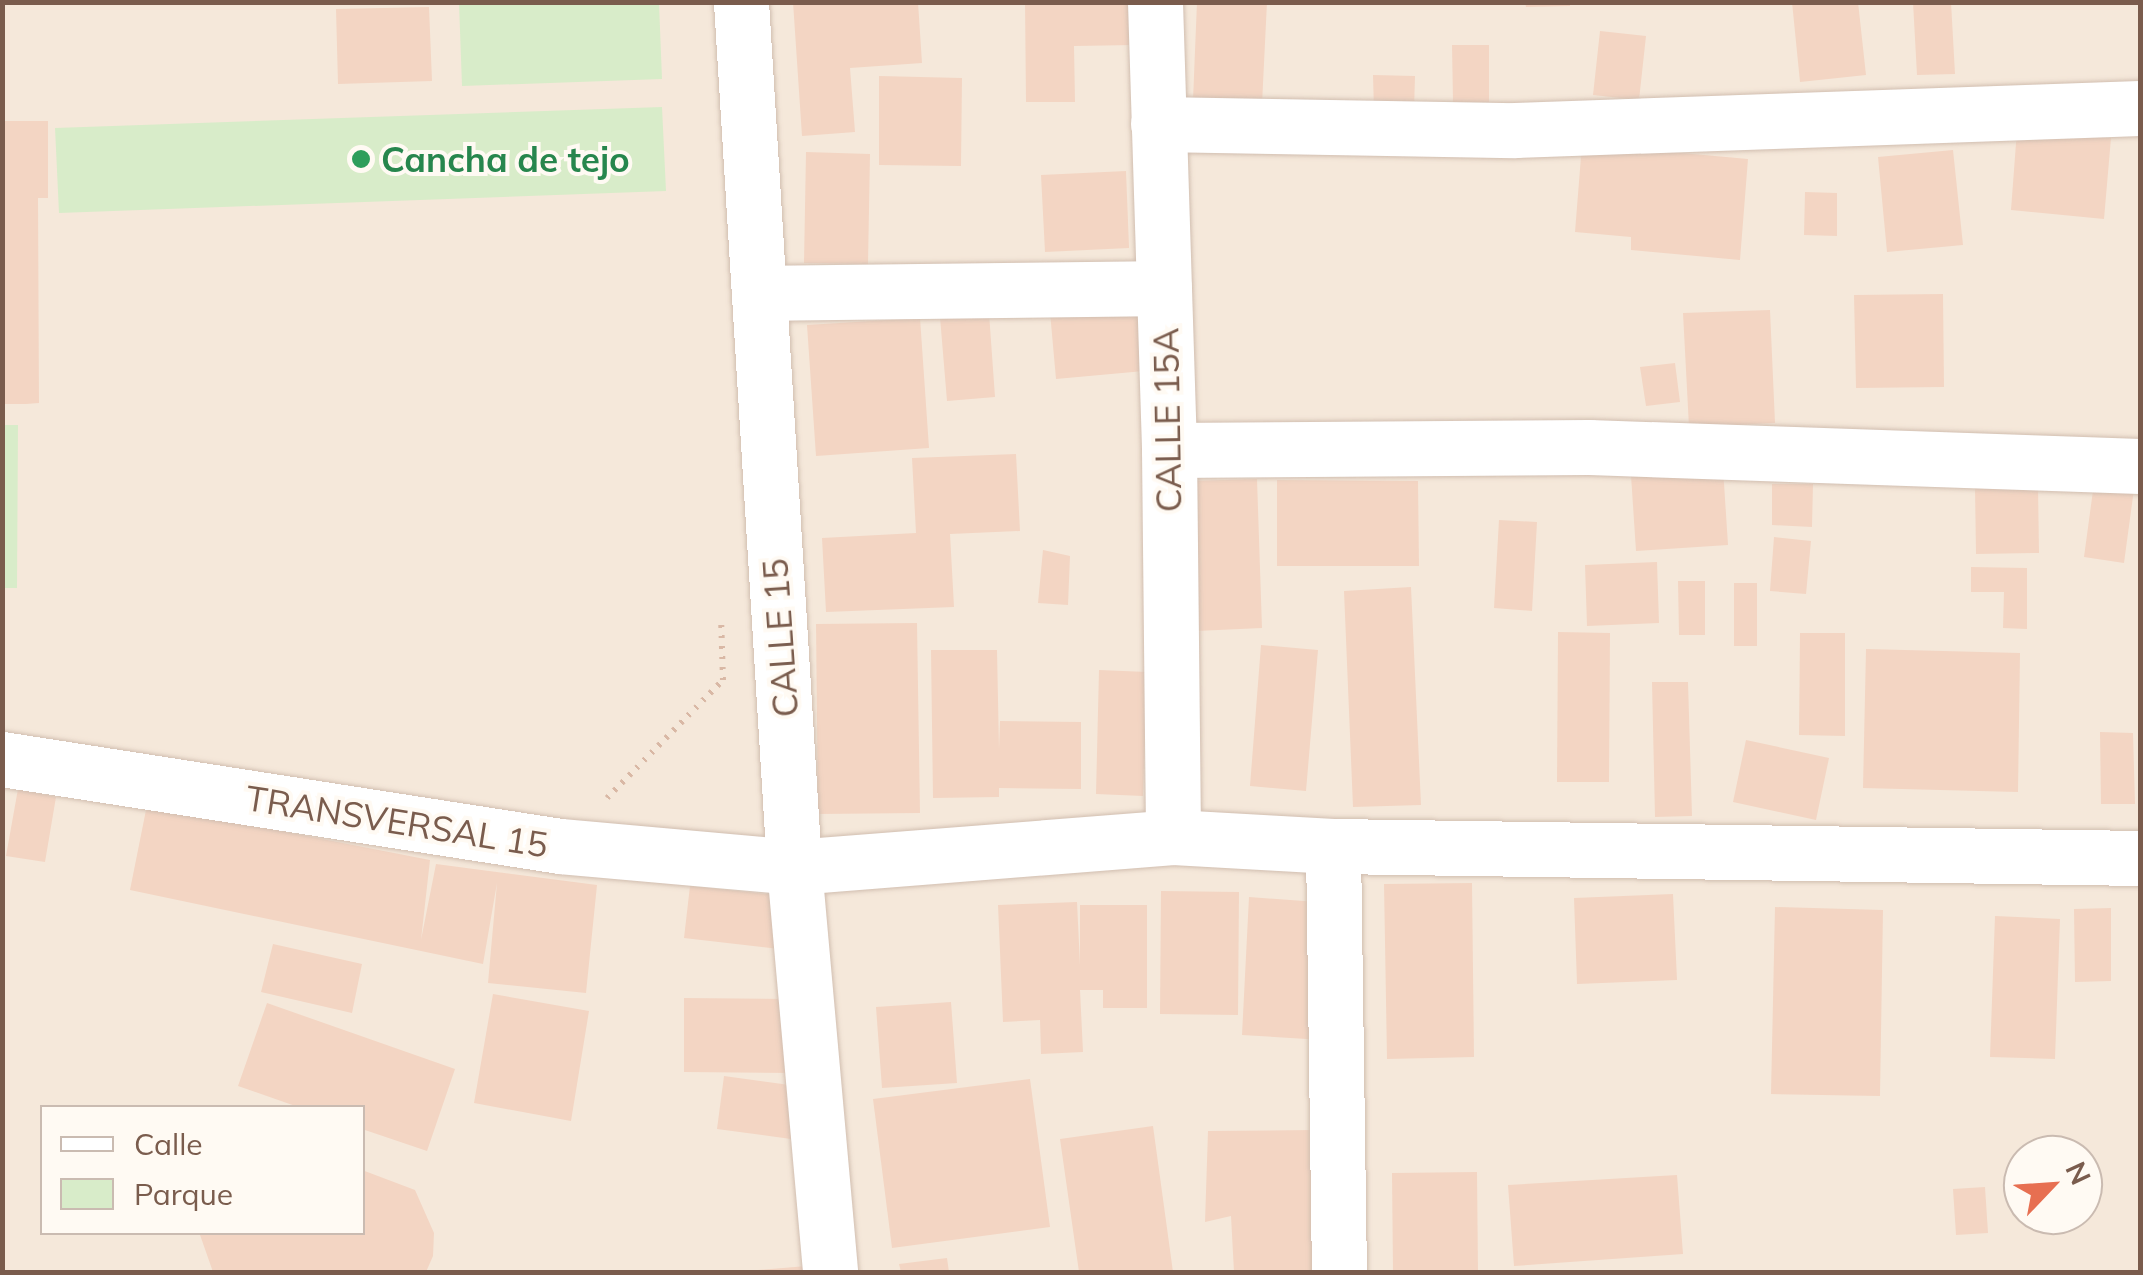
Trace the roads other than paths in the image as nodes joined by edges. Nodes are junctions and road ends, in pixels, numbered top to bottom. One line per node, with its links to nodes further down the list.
1 (741, 2): 6 (street, CALLE 15)
2 (1155, 2): 4 (street, CALLE 15A)
3 (2140, 108): 4 (street)
4 (1158, 124): 5 (street, CALLE 15A)
5 (1164, 288): 6 (street); 7 (street, CALLE 15A)
6 (759, 293): 13 (street, CALLE 15)
7 (1169, 450): 8 (street); 10 (street, CALLE 15A)
8 (2140, 466)
9 (2, 759): 13 (street, TRANSVERSAL 15)
10 (1173, 837): 11 (street, TRANSVERSAL 15); 13 (street, TRANSVERSAL 15)
11 (1334, 846): 12 (street, TRANSVERSAL 15); 15 (street)
12 (2140, 858)
13 (794, 867): 14 (street, CALLE 15)
14 (830, 1272)
15 (1339, 1272)

